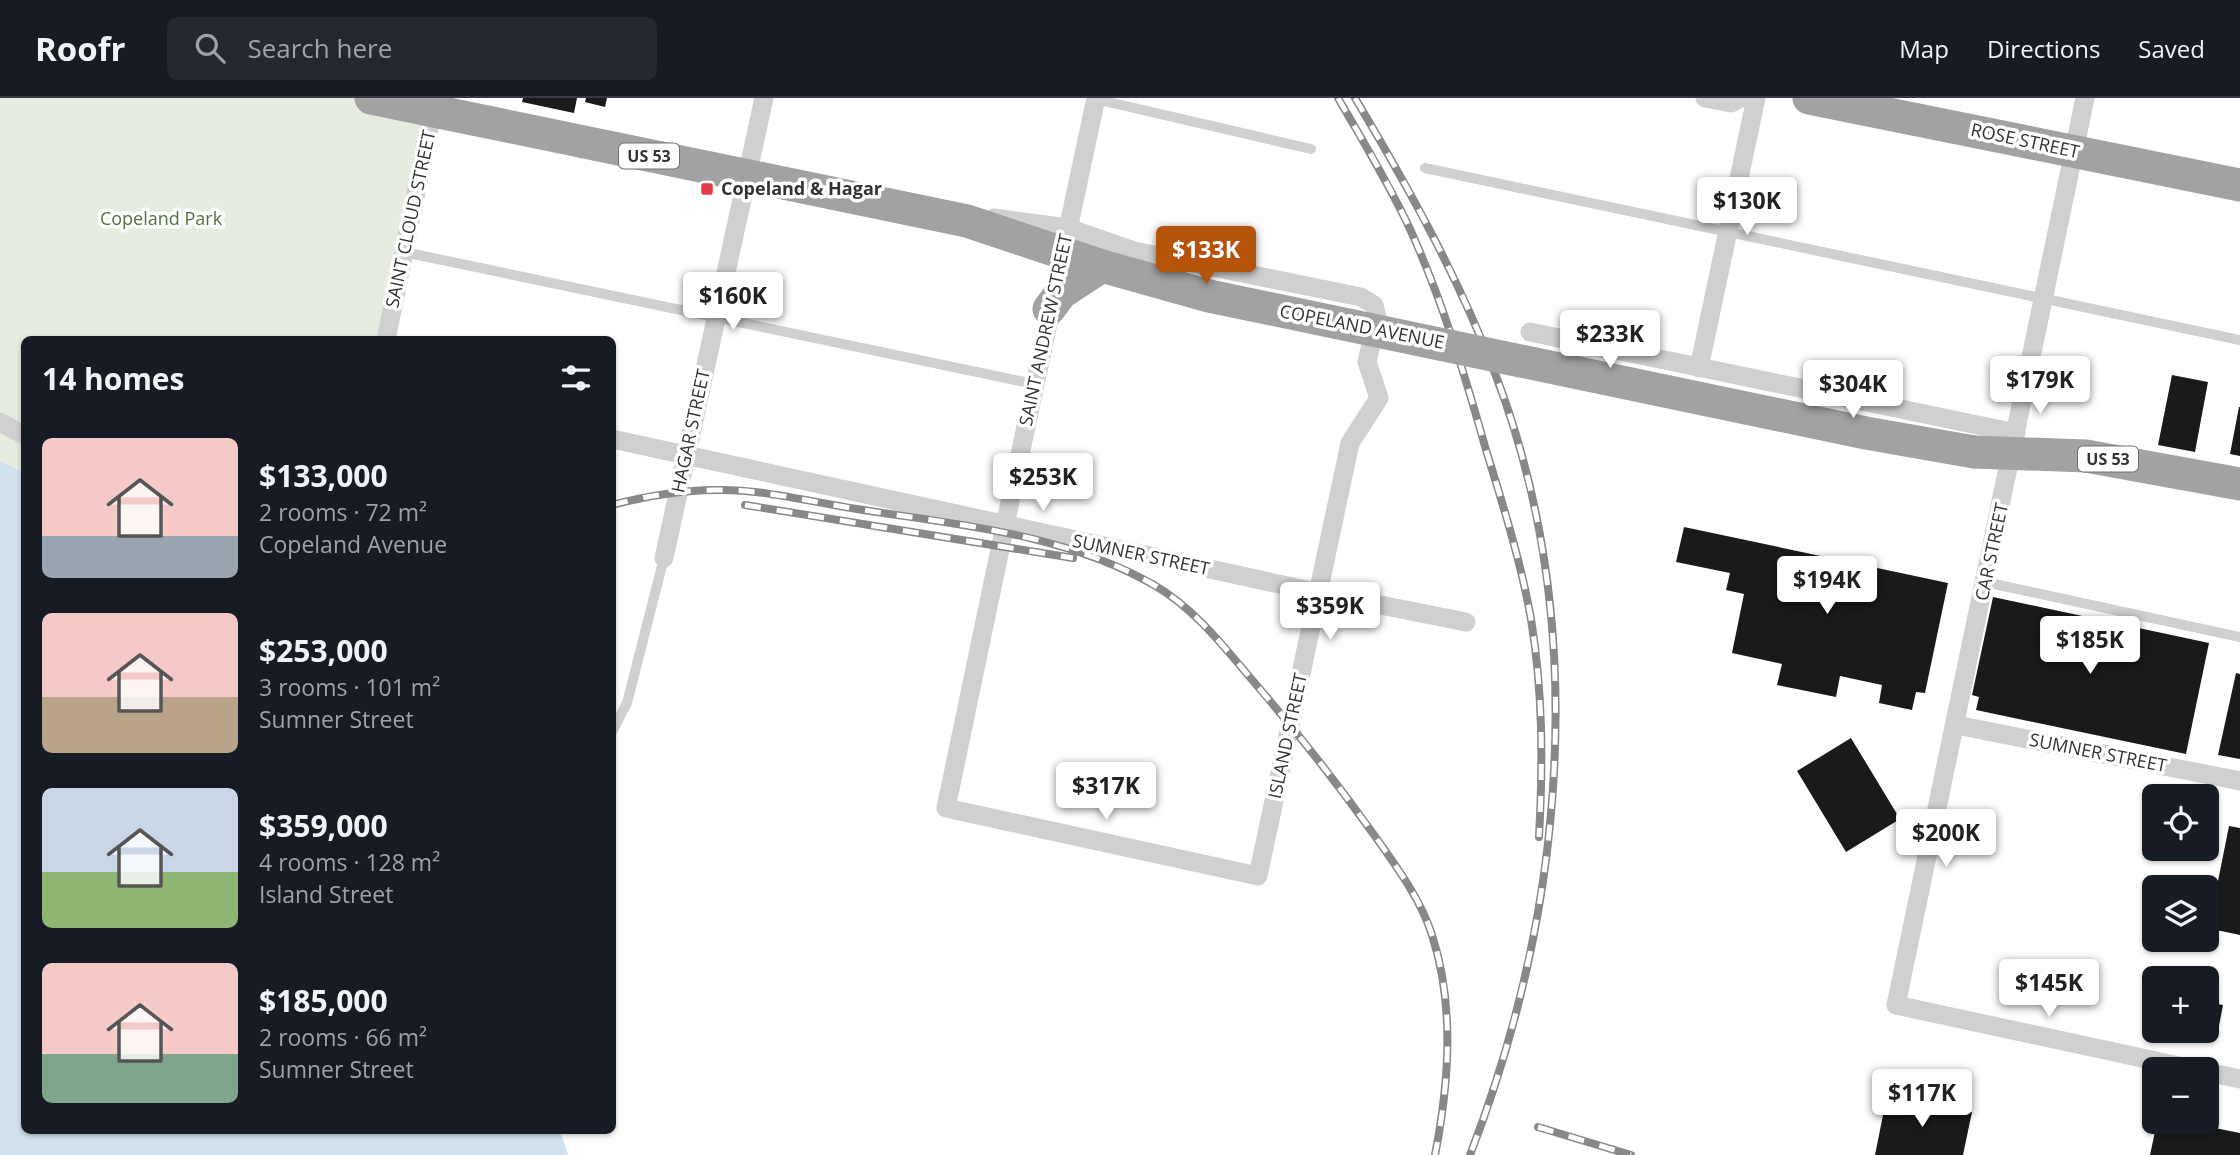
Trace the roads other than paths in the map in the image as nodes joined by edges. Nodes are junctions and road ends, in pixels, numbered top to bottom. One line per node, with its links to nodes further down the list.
1 (370, 98): 9 (highway, COPELAND AVENUE / US 53)
2 (764, 98): 13 (street, HAGAR STREET)
3 (1705, 98): 4 (street)
4 (1741, 98)
5 (1756, 98): 15 (street)
6 (1809, 98): 11 (highway, ROSE STREET)
7 (2085, 98): 11 (street, CAR STREET)
8 (1093, 99): 10 (lane); 16 (street, SAINT ANDREW STREET)
9 (434, 105): 13 (highway, COPELAND AVENUE / US 53); 17 (street, SAINT CLOUD STREET)
10 (1311, 149)
11 (2074, 151): 14 (highway, ROSE STREET); 19 (street, CAR STREET)
12 (1425, 168): 15 (lane)
13 (747, 177): 16 (highway, COPELAND AVENUE / US 53); 21 (street, HAGAR STREET)
14 (2240, 185)
15 (1728, 231): 19 (lane); 25 (street)
16 (1065, 239): 18 (highway, COPELAND AVENUE / US 53); 20 (street, SAINT ANDREW STREET); 36 (street, ISLAND STREET)
17 (404, 253): 21 (lane); 23 (street, SAINT CLOUD STREET)
18 (1102, 266): 20 (highway); 30 (highway, COPELAND AVENUE / US 53, bridge)
19 (2044, 299): 24 (lane); 30 (street, CAR STREET)
20 (1049, 309): 26 (street, SAINT ANDREW STREET)
21 (716, 317): 26 (lane); 31 (street, HAGAR STREET)
22 (1530, 332): 25 (street)
23 (387, 336)
24 (2240, 340)
25 (1699, 368): 30 (street)
26 (1034, 384): 33 (street, SAINT ANDREW STREET)
27 (0, 422): 28 (street)
28 (21, 433)
29 (616, 440): 31 (street, SUMNER STREET)
30 (2014, 444): 32 (highway, COPELAND AVENUE / US 53); 35 (street, CAR STREET)
31 (686, 455): 33 (street, SUMNER STREET); 34 (street, HAGAR STREET)
32 (2240, 484)
33 (1004, 525): 36 (street, SUMNER STREET); 42 (street, SAINT ANDREW STREET)
34 (664, 558): 39 (lane)
35 (1986, 582): 38 (lane); 40 (street, CAR STREET)
36 (1320, 593): 37 (street, SUMNER STREET); 42 (street, ISLAND STREET)
37 (1466, 622)
38 (2240, 637)
39 (616, 724)
40 (1956, 724): 41 (street, SUMNER STREET); 43 (street, CAR STREET)
41 (2240, 781)
42 (1258, 876)
43 (2142, 1058)
44 (2219, 1075): 45 (street)
45 (2240, 1079)

